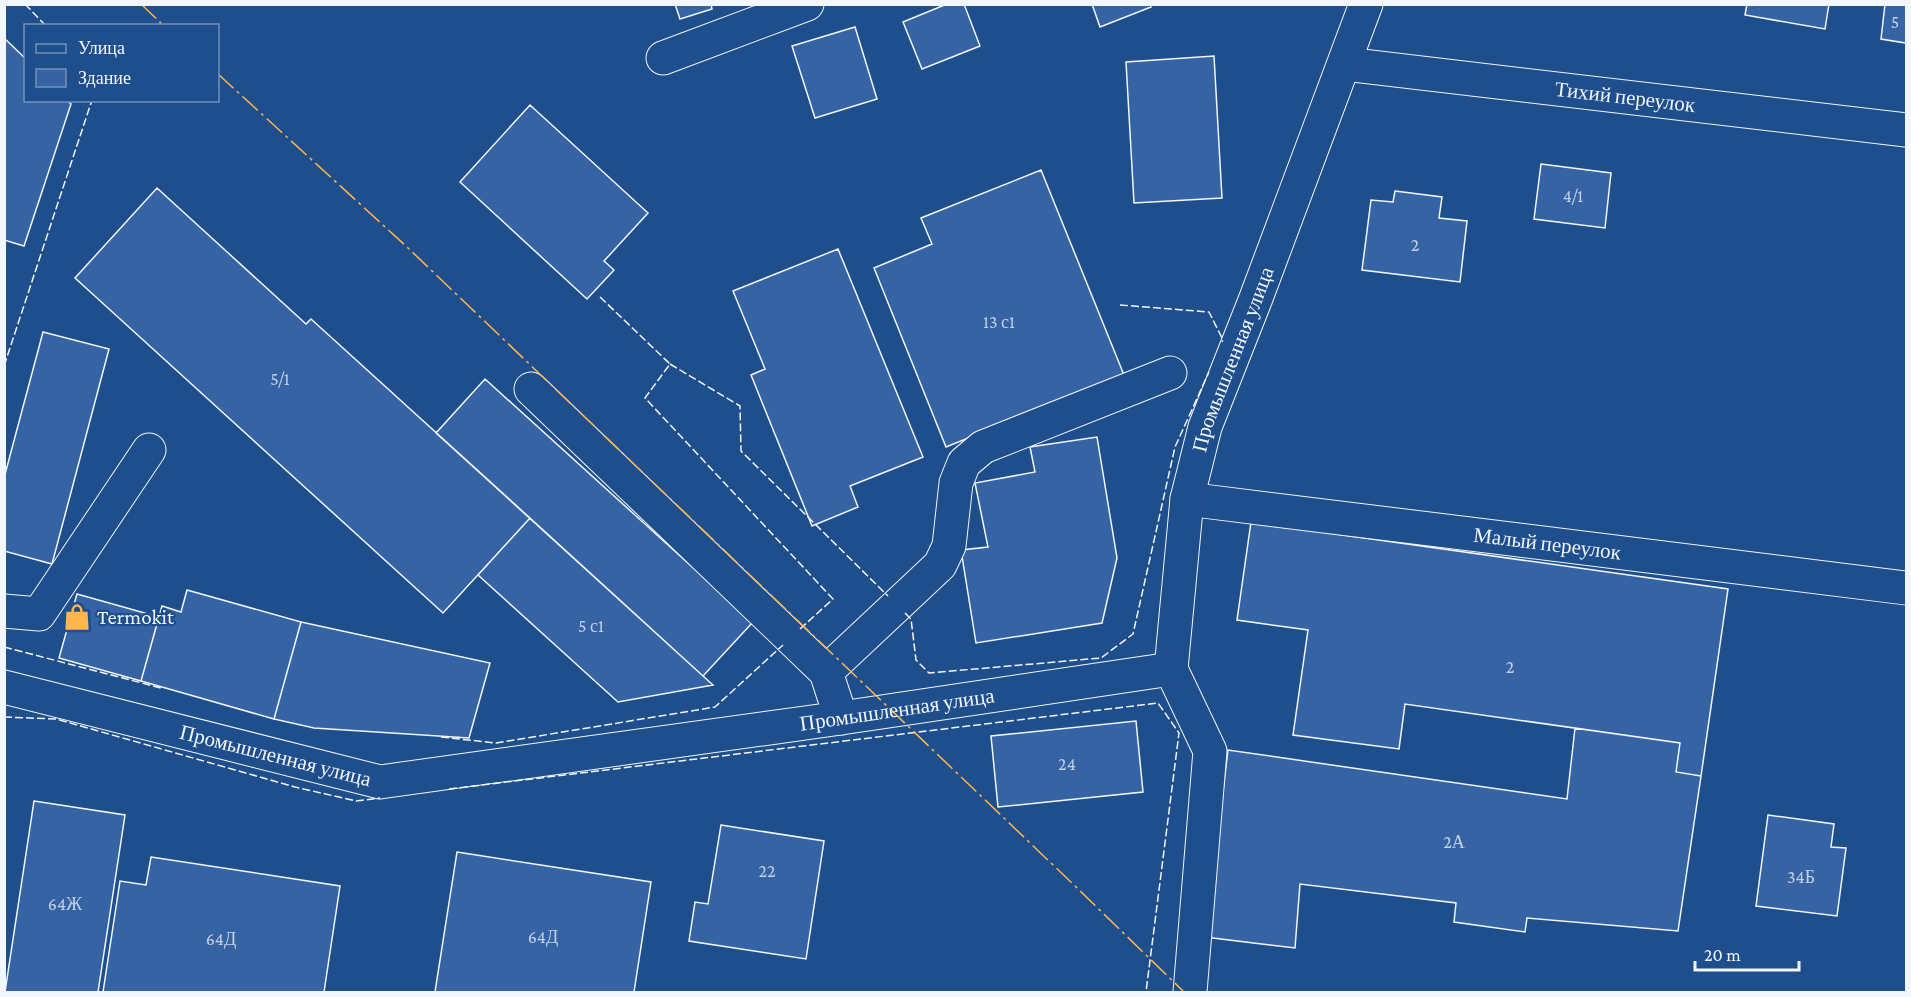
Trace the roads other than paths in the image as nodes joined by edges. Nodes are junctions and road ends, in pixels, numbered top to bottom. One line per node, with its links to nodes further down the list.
1 (807, 4): 3 (street)
2 (1366, 4): 4 (street, Промышленная улица)
3 (663, 58)
4 (1345, 64): 5 (street, Тихий переулок); 9 (street, Промышленная улица)
5 (1906, 130)
6 (1170, 373): 13 (street)
7 (531, 388): 13 (street)
8 (149, 450): 11 (street)
9 (1187, 499): 10 (street, Малый переулок); 12 (street, Промышленная улица)
10 (1906, 588)
11 (4, 611)
12 (1171, 669): 15 (street, Промышленная улица); 16 (street)
13 (826, 672): 15 (street)
14 (4, 687): 15 (street, Промышленная улица)
15 (841, 718)
16 (1190, 993)

